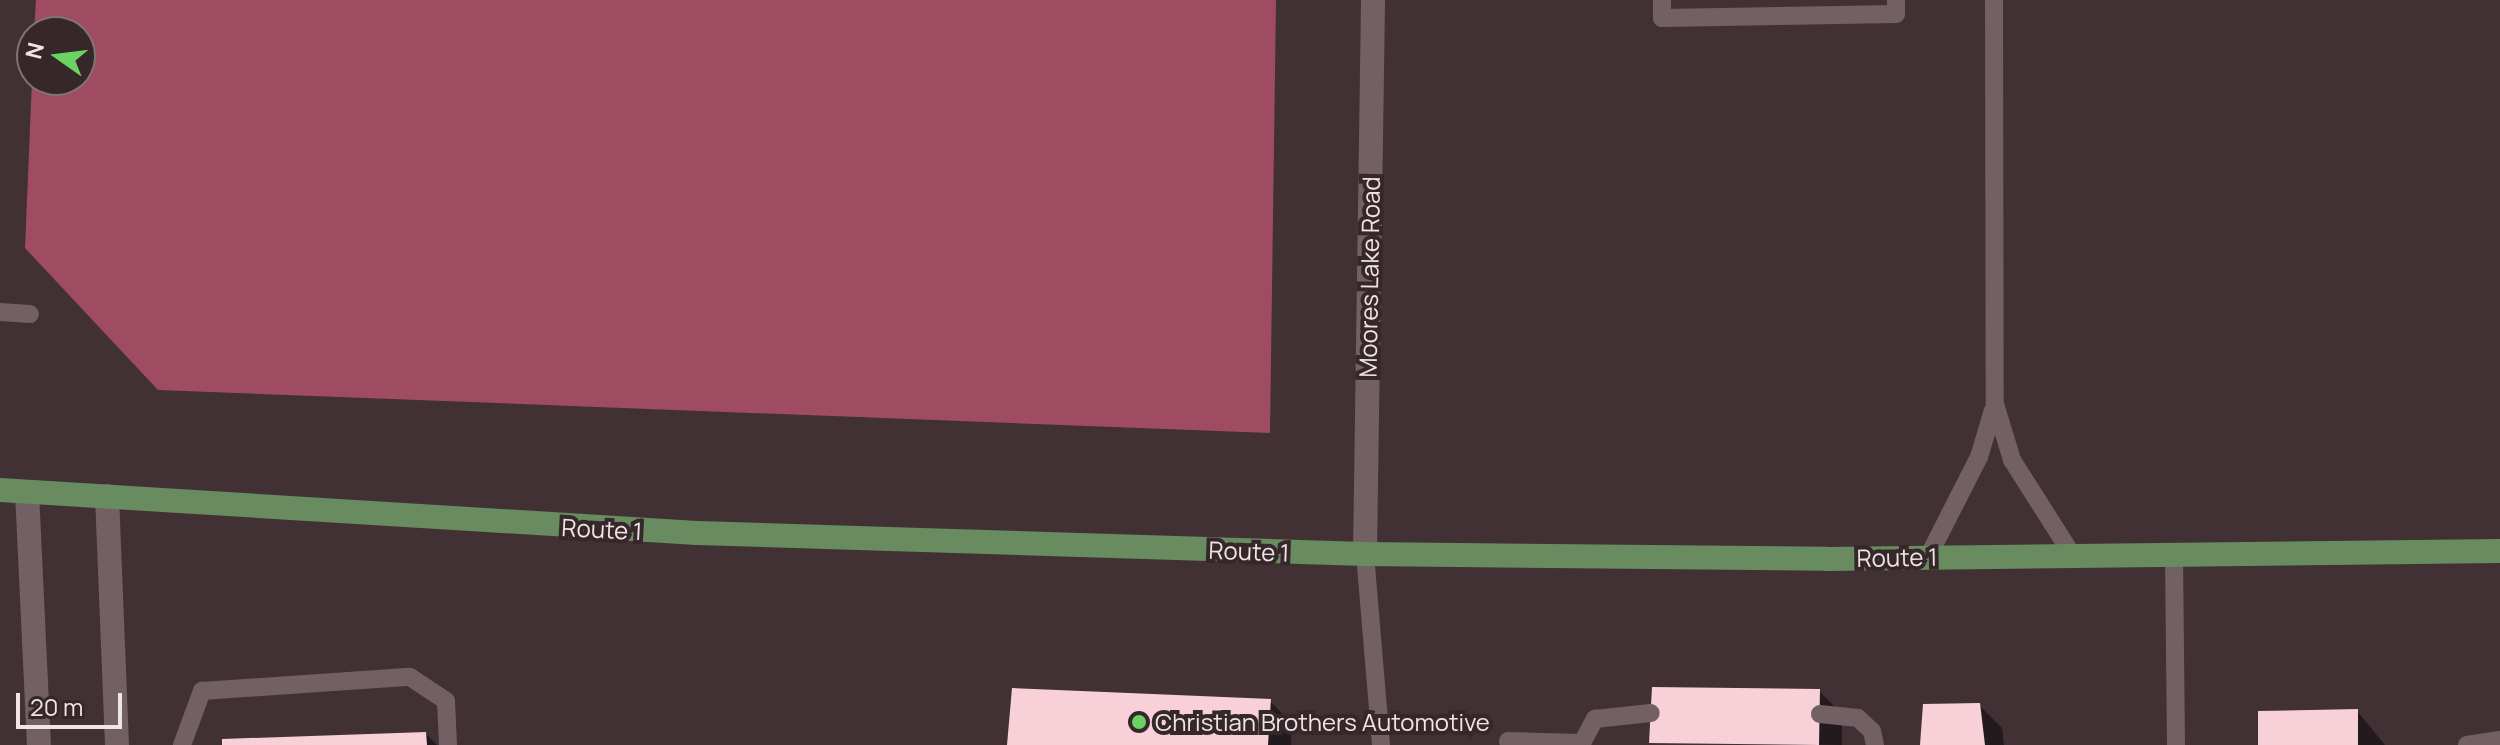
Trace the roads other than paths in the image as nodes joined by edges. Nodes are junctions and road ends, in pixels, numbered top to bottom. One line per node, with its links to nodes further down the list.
1 (1373, 0): 12 (street, Moores Lake Road)
2 (1662, 0): 3 (lane)
3 (1896, 0)
4 (1994, 0): 7 (lane)
5 (0, 312): 6 (lane)
6 (30, 314)
7 (1995, 404): 14 (lane); 15 (lane)
8 (0, 490): 9 (main road, Route 1)
9 (27, 492): 10 (main road, Route 1); 21 (street)
10 (107, 496): 12 (main road, Route 1); 22 (street)
11 (2500, 551): 13 (main road, Route 1)
12 (1365, 554): 15 (main road, Route 1); 25 (lane)
13 (2174, 555): 14 (main road, Route 1); 27 (lane)
14 (2073, 556): 15 (main road, Route 1)
15 (1928, 557)
16 (1651, 713): 20 (lane)
17 (1820, 714): 26 (lane)
18 (2500, 740): 28 (lane)
19 (1508, 741): 20 (lane)
20 (1581, 744)
21 (39, 745)
22 (117, 745)
23 (182, 745): 24 (lane)
24 (448, 745)
25 (1381, 745)
26 (1875, 745)
27 (2176, 745)
28 (2467, 745)

